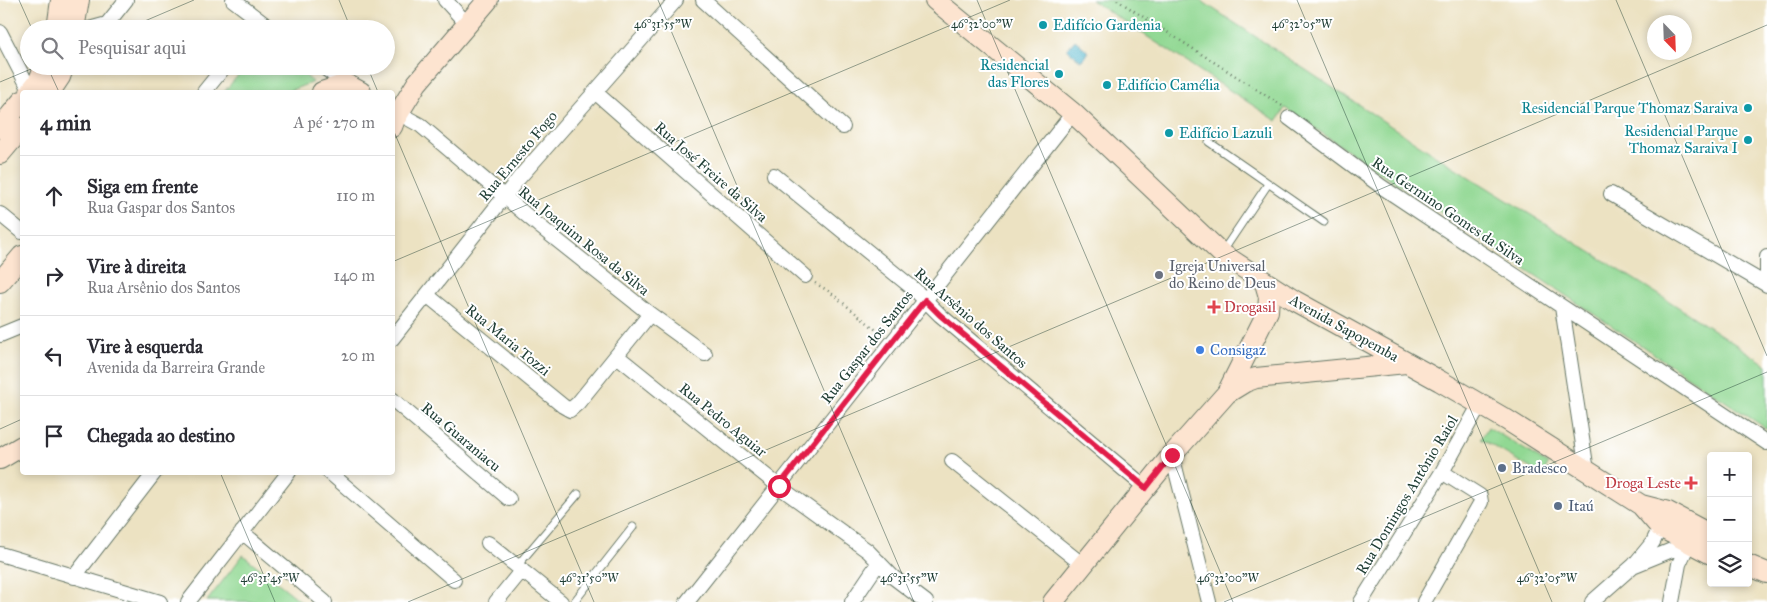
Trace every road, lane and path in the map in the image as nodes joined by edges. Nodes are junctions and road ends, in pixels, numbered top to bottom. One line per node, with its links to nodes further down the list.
1 (61, 0): 11 (main road)
2 (79, 0): 12 (main road)
3 (126, 0): 13 (street)
4 (233, 0): 14 (street)
5 (445, 0): 15 (street)
6 (488, 0): 15 (main road)
7 (676, 0): 25 (street, Rua Ernesto Fogo)
8 (703, 0): 31 (street)
9 (935, 0): 27 (main road, Avenida Sapopemba)
10 (1117, 0): 30 (path)
11 (71, 20)
12 (76, 20)
13 (110, 20)
14 (256, 20)
15 (467, 24): 28 (main road)
16 (0, 32): 21 (street)
17 (57, 75): 22 (main road)
18 (218, 75): 23 (street)
19 (335, 75): 20 (street)
20 (354, 88): 24 (main road)
21 (26, 90)
22 (35, 90)
23 (206, 90)
24 (338, 90)
25 (595, 92): 39 (street, Rua Ernesto Fogo); 46 (street, Rua José Freire da Silva)
26 (20, 104): 32 (main road)
27 (1073, 113): 43 (main road, Avenida Sapopemba); 51 (street, Rua Gaspar dos Santos)
28 (395, 116)
29 (395, 117): 39 (street, Rua Joaquim Rosa da Silva)
30 (1289, 118): 53 (street, Rua Germino Gomes da Silva)
31 (843, 127)
32 (0, 128)
33 (20, 130): 35 (main road)
34 (1209, 142): 37 (lane)
35 (0, 154)
36 (774, 175): 51 (street, Rua Arsênio dos Santos)
37 (1268, 184): 41 (lane); 43 (lane)
38 (1611, 194): 49 (street)
39 (505, 197): 50 (street, Rua Ernesto Fogo); 55 (street, Rua Joaquim Rosa da Silva)
40 (0, 214): 42 (street)
41 (1324, 222)
42 (20, 230)
43 (1222, 254): 48 (main road, Avenida Sapopemba)
44 (1767, 257): 49 (street)
45 (20, 258): 47 (main road)
46 (805, 276): 60 (path)
47 (0, 282)
48 (1266, 283): 52 (main road, Avenida Sapopemba); 54 (main road)
49 (1767, 285)
50 (427, 296): 58 (street, Rua Ernesto Fogo); 63 (street, Rua Maria Tozzi)
51 (925, 300): 60 (street, Rua Gaspar dos Santos); 81 (street, Rua Arsênio dos Santos)
52 (1295, 301): 54 (main road); 59 (main road, Avenida Sapopemba)
53 (1562, 307): 70 (street, Rua Germino Gomes da Silva); 75 (street)
54 (1268, 311): 62 (main road)
55 (650, 314): 61 (street, Rua Joaquim Rosa da Silva); 63 (street)
56 (20, 327): 57 (street)
57 (0, 335)
58 (395, 335)
59 (1366, 341): 64 (main road, Avenida Sapopemba); 65 (main road)
60 (891, 343): 80 (street, Rua Gaspar dos Santos)
61 (705, 354)
62 (1247, 355): 66 (main road); 67 (main road)
63 (617, 356): 80 (street, Rua Pedro Aguiar)
64 (1406, 362): 65 (main road); 69 (main road, Avenida Sapopemba)
65 (1359, 368): 66 (main road)
66 (1266, 376): 67 (main road)
67 (1228, 393): 72 (main road)
68 (395, 403): 83 (street, Rua Guaraniacu)
69 (1480, 404): 75 (main road, Avenida Sapopemba); 76 (street, Rua Domingos Antônio Raiol)
70 (1767, 444)
71 (20, 447): 73 (main road)
72 (1172, 455): 81 (main road); 109 (street)
73 (0, 459)
74 (952, 461): 93 (street)
75 (1587, 471): 84 (main road, Avenida Sapopemba)
76 (1442, 472): 110 (street, Rua Domingos Antônio Raiol); 111 (street)
77 (153, 475): 97 (street)
78 (287, 475): 86 (street)
79 (332, 475): 98 (street)
80 (779, 486): 91 (street, Rua Pedro Aguiar); 105 (street, Rua Gaspar dos Santos)
81 (1146, 488): 93 (main road)
82 (578, 494): 95 (lane)
83 (509, 499)
84 (1664, 519): 87 (main road, Avenida Sapopemba); 92 (street)
85 (633, 527): 104 (lane)
86 (242, 532): 101 (street); 102 (street)
87 (1699, 535): 89 (main road, Avenida Sapopemba); 92 (street); 113 (street)
88 (488, 543): 95 (street)
89 (1707, 548)
90 (0, 554): 97 (street)
91 (879, 562): 106 (street); 107 (street, Rua Pedro Aguiar)
92 (1634, 565): 112 (street)
93 (1082, 566): 108 (main road)
94 (1752, 567): 96 (main road)
95 (519, 568): 99 (street); 103 (street)
96 (1767, 573)
97 (74, 577): 100 (street)
98 (454, 580)
99 (554, 600)
100 (160, 602)
101 (188, 602)
102 (325, 602)
103 (496, 602)
104 (574, 602)
105 (687, 602)
106 (852, 602)
107 (926, 602)
108 (1053, 602)
109 (1209, 602)
110 (1361, 602)
111 (1424, 602)
112 (1592, 602)
113 (1672, 602)

